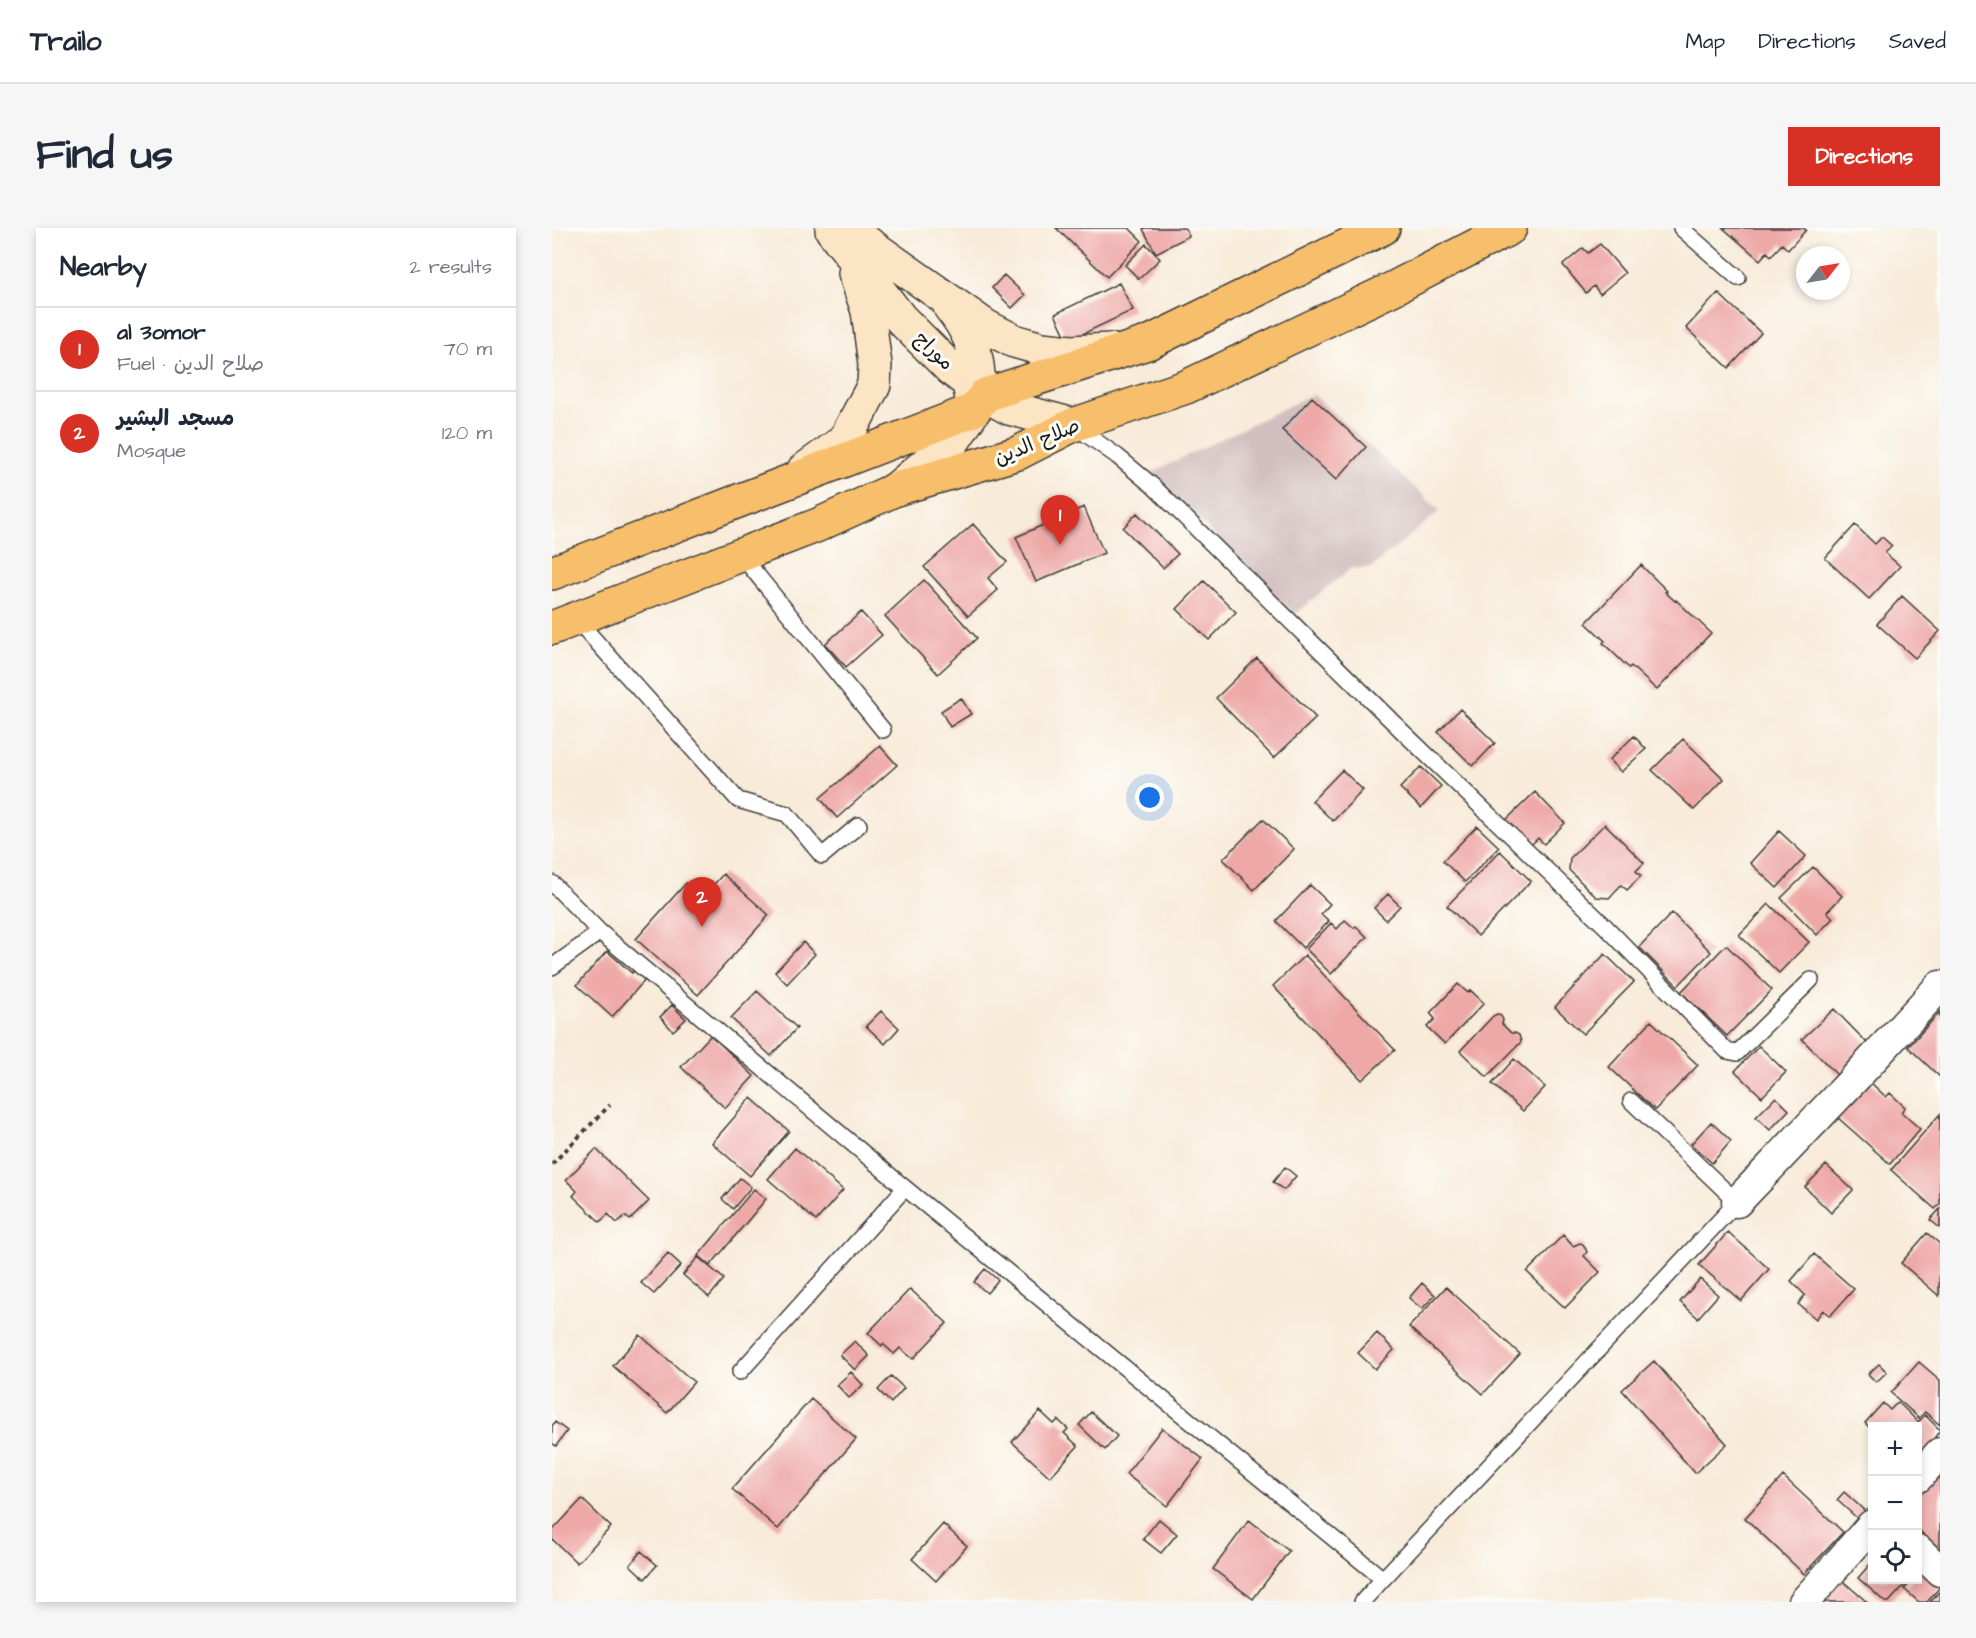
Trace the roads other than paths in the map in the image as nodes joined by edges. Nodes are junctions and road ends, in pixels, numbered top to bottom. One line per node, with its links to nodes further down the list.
1 (829, 228): 9 (main road, موراج); 11 (main road)
2 (846, 228): 7 (main road)
3 (1383, 228): 8 (highway)
4 (1510, 228): 10 (highway, صلاح الدين)
5 (1682, 228): 6 (lane)
6 (1738, 278)
7 (939, 294): 8 (main road); 9 (main road)
8 (1150, 342): 9 (highway)
9 (976, 396): 10 (main road, موراج); 11 (highway); 12 (main road)
10 (1073, 425): 12 (highway, صلاح الدين); 21 (lane)
11 (782, 485): 14 (highway)
12 (896, 489): 13 (highway, صلاح الدين)
13 (741, 555): 15 (highway, صلاح الدين); 16 (lane)
14 (552, 573)
15 (564, 624): 17 (lane)
16 (883, 730)
17 (859, 825)
18 (552, 883): 19 (lane)
19 (600, 932): 20 (lane); 24 (lane)
20 (552, 967)
21 (1811, 980)
22 (1940, 986): 25 (street)
23 (1631, 1101): 25 (lane)
24 (905, 1188): 26 (lane); 32 (lane)
25 (1737, 1202): 32 (lane)
26 (740, 1372)
27 (1940, 1453): 28 (street)
28 (1918, 1476)
29 (1868, 1530): 34 (street)
30 (1922, 1555): 31 (street)
31 (1940, 1571)
32 (1383, 1579): 33 (lane)
33 (1362, 1602)
34 (1804, 1602)

